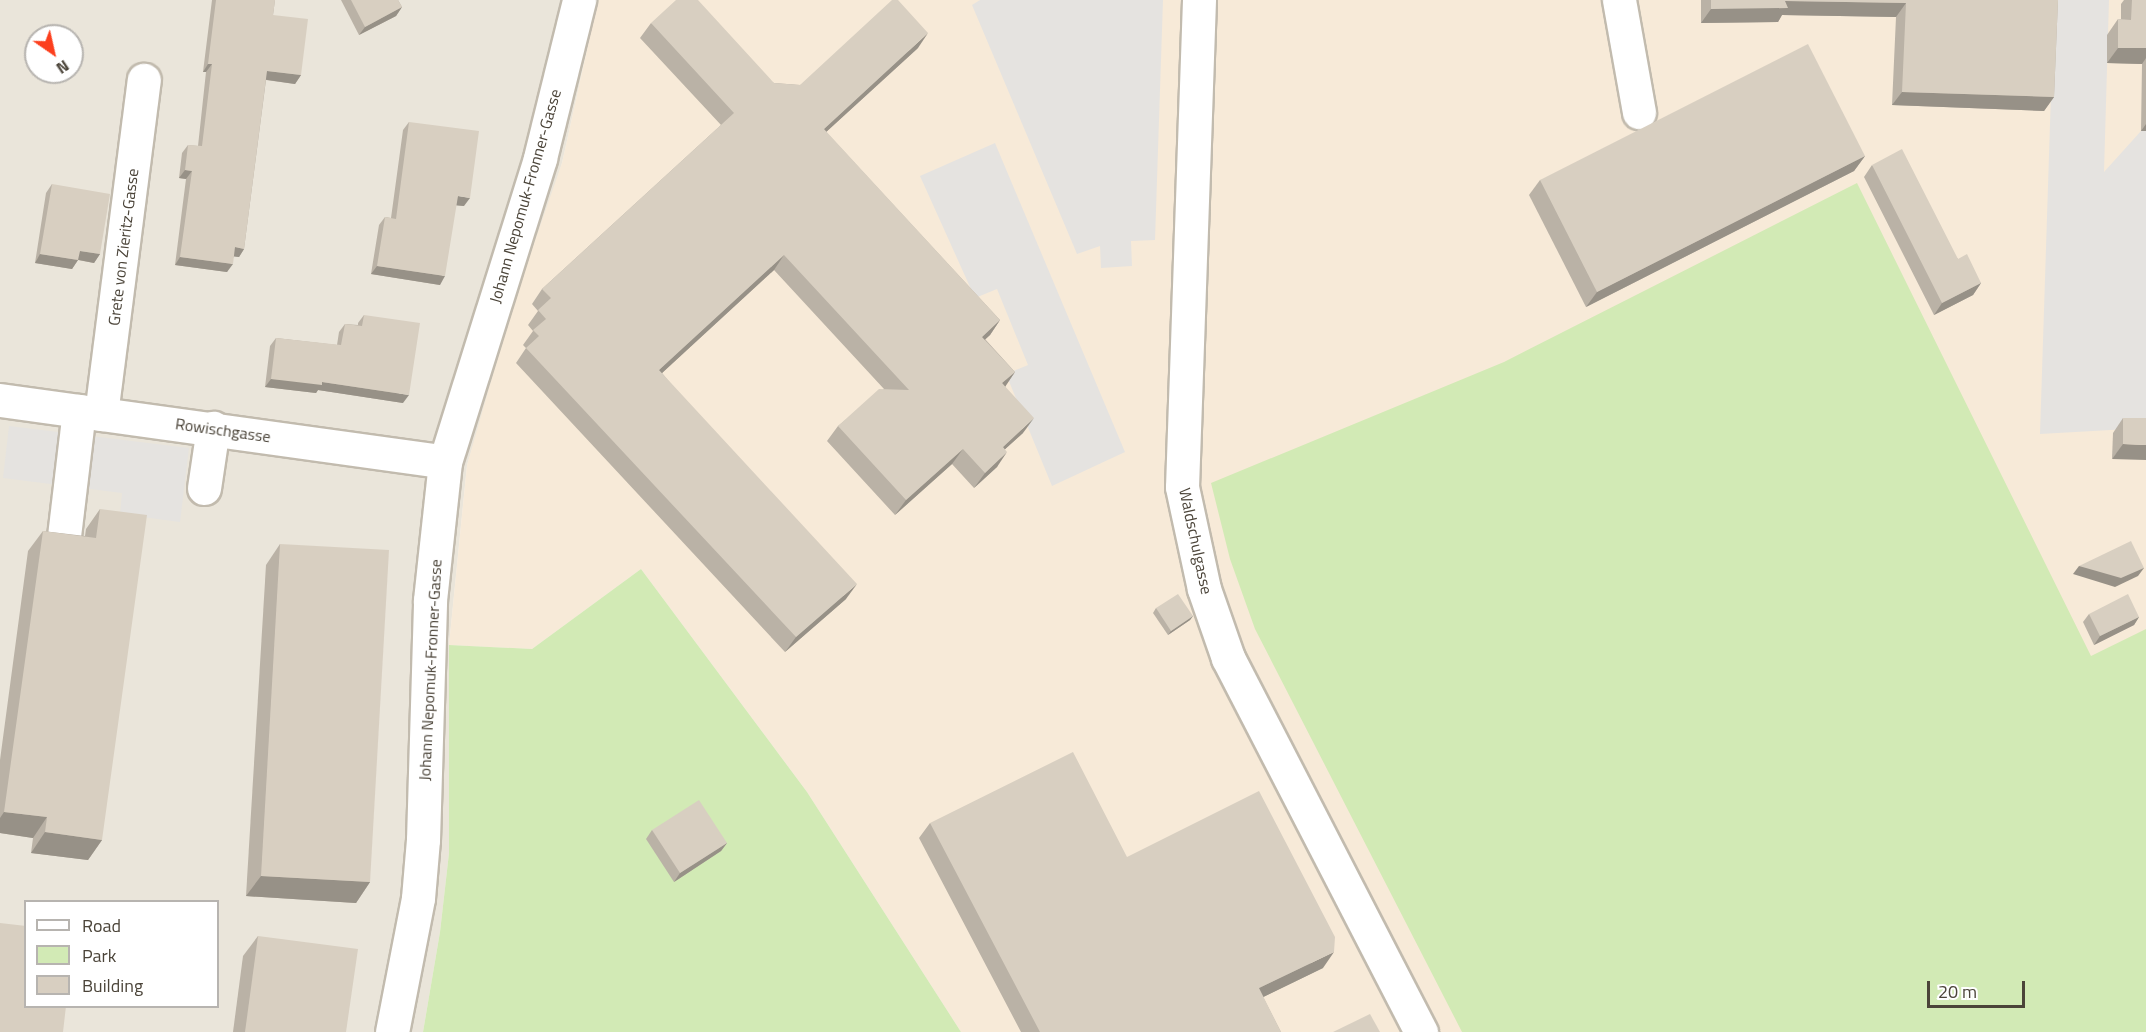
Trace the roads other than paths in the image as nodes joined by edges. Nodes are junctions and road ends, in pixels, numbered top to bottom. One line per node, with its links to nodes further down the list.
1 (579, 0): 9 (street, Johann Nepomuk-Fronner-Gasse)
2 (1198, 0): 13 (street, Waldschulgasse)
3 (1619, 0): 5 (street)
4 (144, 80): 7 (street, Grete von Zieritz-Gasse)
5 (1639, 112)
6 (0, 400): 7 (street, Rowischgasse)
7 (90, 413): 8 (street, Rowischgasse); 11 (street, Grete von Zieritz-Gasse)
8 (213, 428): 9 (street, Rowischgasse); 10 (street)
9 (445, 462): 12 (street, Johann Nepomuk-Fronner-Gasse)
10 (204, 488)
11 (64, 536)
12 (392, 1032)
13 (1421, 1032)

